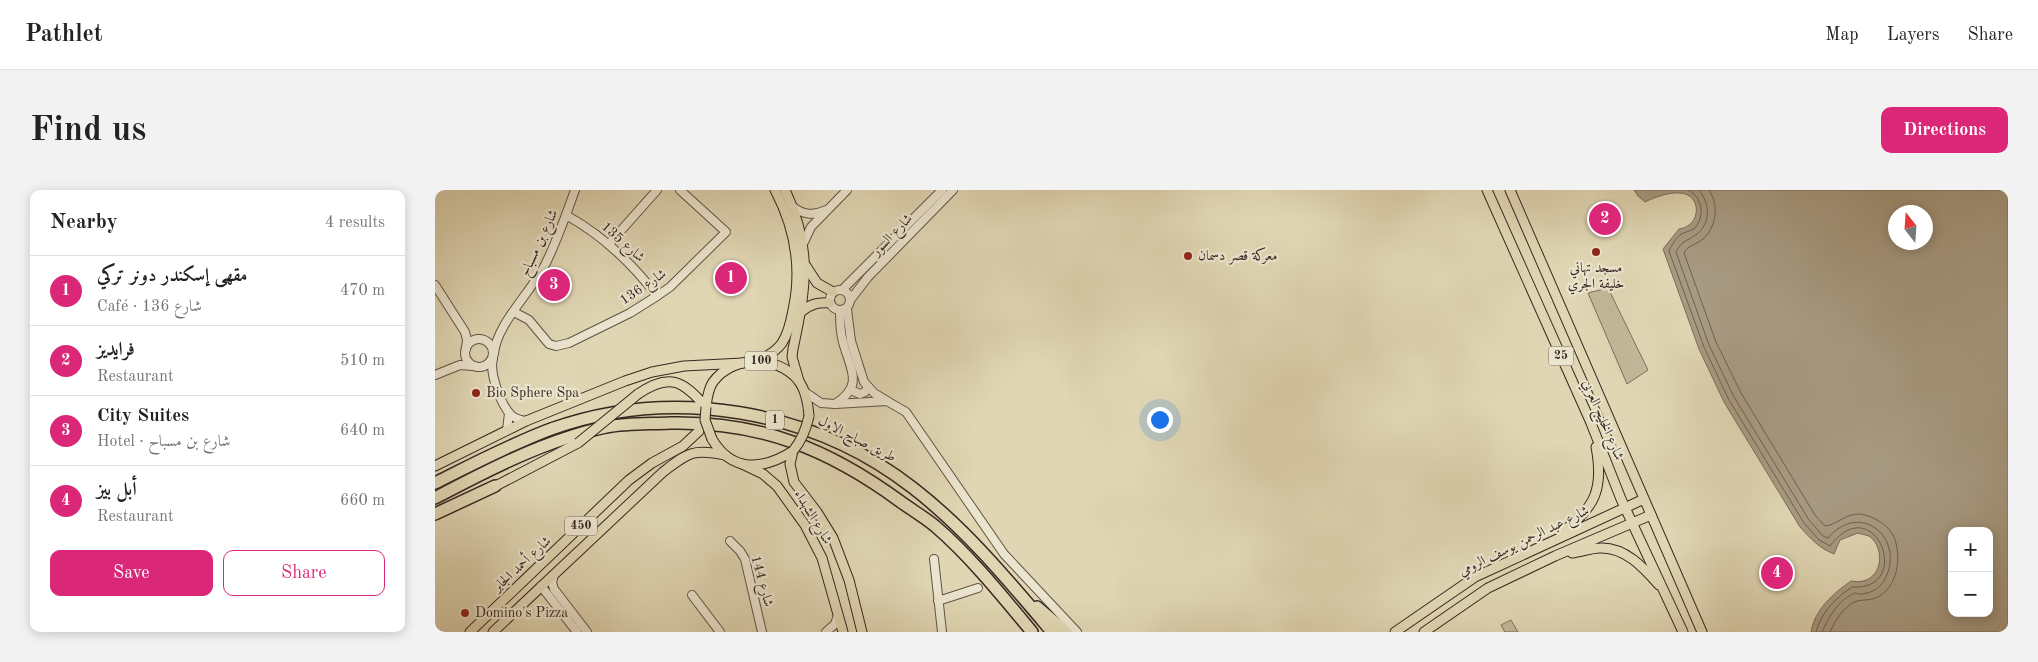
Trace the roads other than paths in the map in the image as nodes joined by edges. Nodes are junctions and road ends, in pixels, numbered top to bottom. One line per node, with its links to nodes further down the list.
1 (575, 190): 13 (street, شارع بن مسباح)
2 (657, 190): 14 (street)
3 (680, 190): 19 (street, شارع 136)
4 (775, 190): 30 (main road, 100)
5 (785, 190): 11 (main road, 100)
6 (847, 190): 12 (street)
7 (942, 190): 18 (street, شارع السور)
8 (953, 190): 20 (street, شارع السور)
9 (1487, 190): 46 (main road, شارع الخليج العربي / 25)
10 (1510, 190): 55 (main road, شارع الخليج العربي / 25)
11 (792, 206): 12 (street); 15 (main road, 100)
12 (828, 209): 15 (street)
13 (566, 215): 14 (street, شارع 135); 23 (street, شارع بن مسباح)
14 (609, 244): 19 (street, شارع 135)
15 (803, 244): 16 (main road, 100)
16 (806, 266): 18 (main road); 24 (main road, 100)
17 (435, 285): 26 (street)
18 (838, 291): 20 (street); 21 (street)
19 (657, 296): 23 (street, شارع 136)
20 (851, 299): 22 (street)
21 (830, 302): 22 (street); 24 (main road)
22 (843, 310): 37 (street); 38 (street)
23 (514, 312): 25 (street, شارع بن مسباح)
24 (801, 312): 36 (main road, 100)
25 (502, 328): 27 (street, شارع بن مسباح); 29 (street, شارع بن مسباح)
26 (463, 330): 27 (street); 28 (street)
27 (481, 340): 28 (street); 29 (street)
28 (466, 350): 32 (street); 33 (street)
29 (493, 355): 32 (street); 35 (street)
30 (757, 361): 31 (main road, 100); 36 (main road, 100)
31 (743, 363): 42 (main road, 100); 45 (main road)
32 (475, 366): 33 (street); 35 (street)
33 (450, 368): 34 (street)
34 (435, 375)
35 (494, 381): 43 (street)
36 (799, 381): 39 (main road, 100)
37 (868, 387): 38 (street); 40 (street)
38 (851, 390): 41 (street)
39 (805, 392): 41 (street); 48 (main road, 100, bridge)
40 (887, 401): 41 (street); 91 (street)
41 (835, 404)
42 (706, 408): 44 (main road, 100, bridge); 53 (main road, bridge)
43 (509, 413): 45 (street); 47 (street)
44 (705, 420): 49 (main road, 100, bridge); 61 (main road, شارع أحمد الجابر / 450)
45 (526, 421): 47 (main road)
46 (1591, 423): 56 (main road, شارع الخليج العربي / 25); 63 (main road)
47 (507, 430): 51 (main road)
48 (793, 451): 50 (main road, 100); 85 (main road, شارع الشهداء)
49 (725, 455): 50 (main road, 100); 68 (main road, شارع أحمد الجابر / 450)
50 (741, 464): 76 (main road, شارع الشهداء)
51 (435, 466)
52 (435, 483): 73 (highway, طريق صباح الاول / 1)
53 (495, 486): 57 (highway); 59 (main road)
54 (435, 498): 69 (highway, طريق صباح الاول / 1)
55 (1644, 499): 56 (main road, شارع عبد الرحمن يوسف الرومي); 58 (main road, شارع الخليج العربي / 25)
56 (1625, 508): 60 (main road, شارع الخليج العربي / 25); 63 (main road, شارع عبد الرحمن يوسف الرومي)
57 (435, 514)
58 (1651, 515): 60 (main road, شارع عبد الرحمن يوسف الرومي); 95 (main road, شارع الخليج العربي / 25)
59 (435, 519)
60 (1633, 523): 65 (main road, شارع عبد الرحمن يوسف الرومي); 72 (main road, شارع الخليج العربي / 25)
61 (574, 533): 70 (main road); 77 (main road, شارع أحمد الجابر / 450)
62 (730, 542): 82 (street, شارع 144)
63 (1546, 543): 64 (main road, شارع عبد الرحمن يوسف الرومي)
64 (1536, 548): 67 (main road); 92 (main road, شارع عبد الرحمن يوسف الرومي)
65 (1555, 556): 67 (main road, شارع عبد الرحمن يوسف الرومي); 72 (main road)
66 (934, 559): 75 (street)
67 (1543, 562): 93 (main road, شارع عبد الرحمن يوسف الرومي)
68 (554, 575): 70 (main road, شارع أحمد الجابر / 450); 80 (street)
69 (992, 584): 87 (highway); 88 (highway, طريق صباح الاول / 1)
70 (541, 586): 78 (main road, شارع أحمد الجابر / 450); 79 (street)
71 (978, 588): 75 (street)
72 (1666, 593): 94 (main road, شارع الخليج العربي / 25)
73 (1020, 594): 89 (highway, طريق صباح الاول / 1); 90 (highway)
74 (692, 596): 81 (street)
75 (938, 601): 86 (street)
76 (838, 615): 83 (street); 84 (main road, شارع الشهداء)
77 (470, 632)
78 (493, 632)
79 (577, 632)
80 (587, 632)
81 (720, 632)
82 (762, 632)
83 (826, 632)
84 (843, 632)
85 (862, 632)
86 (943, 632)
87 (1024, 632)
88 (1032, 632)
89 (1052, 632)
90 (1066, 632)
91 (1077, 632)
92 (1395, 632)
93 (1424, 632)
94 (1683, 632)
95 (1703, 632)

